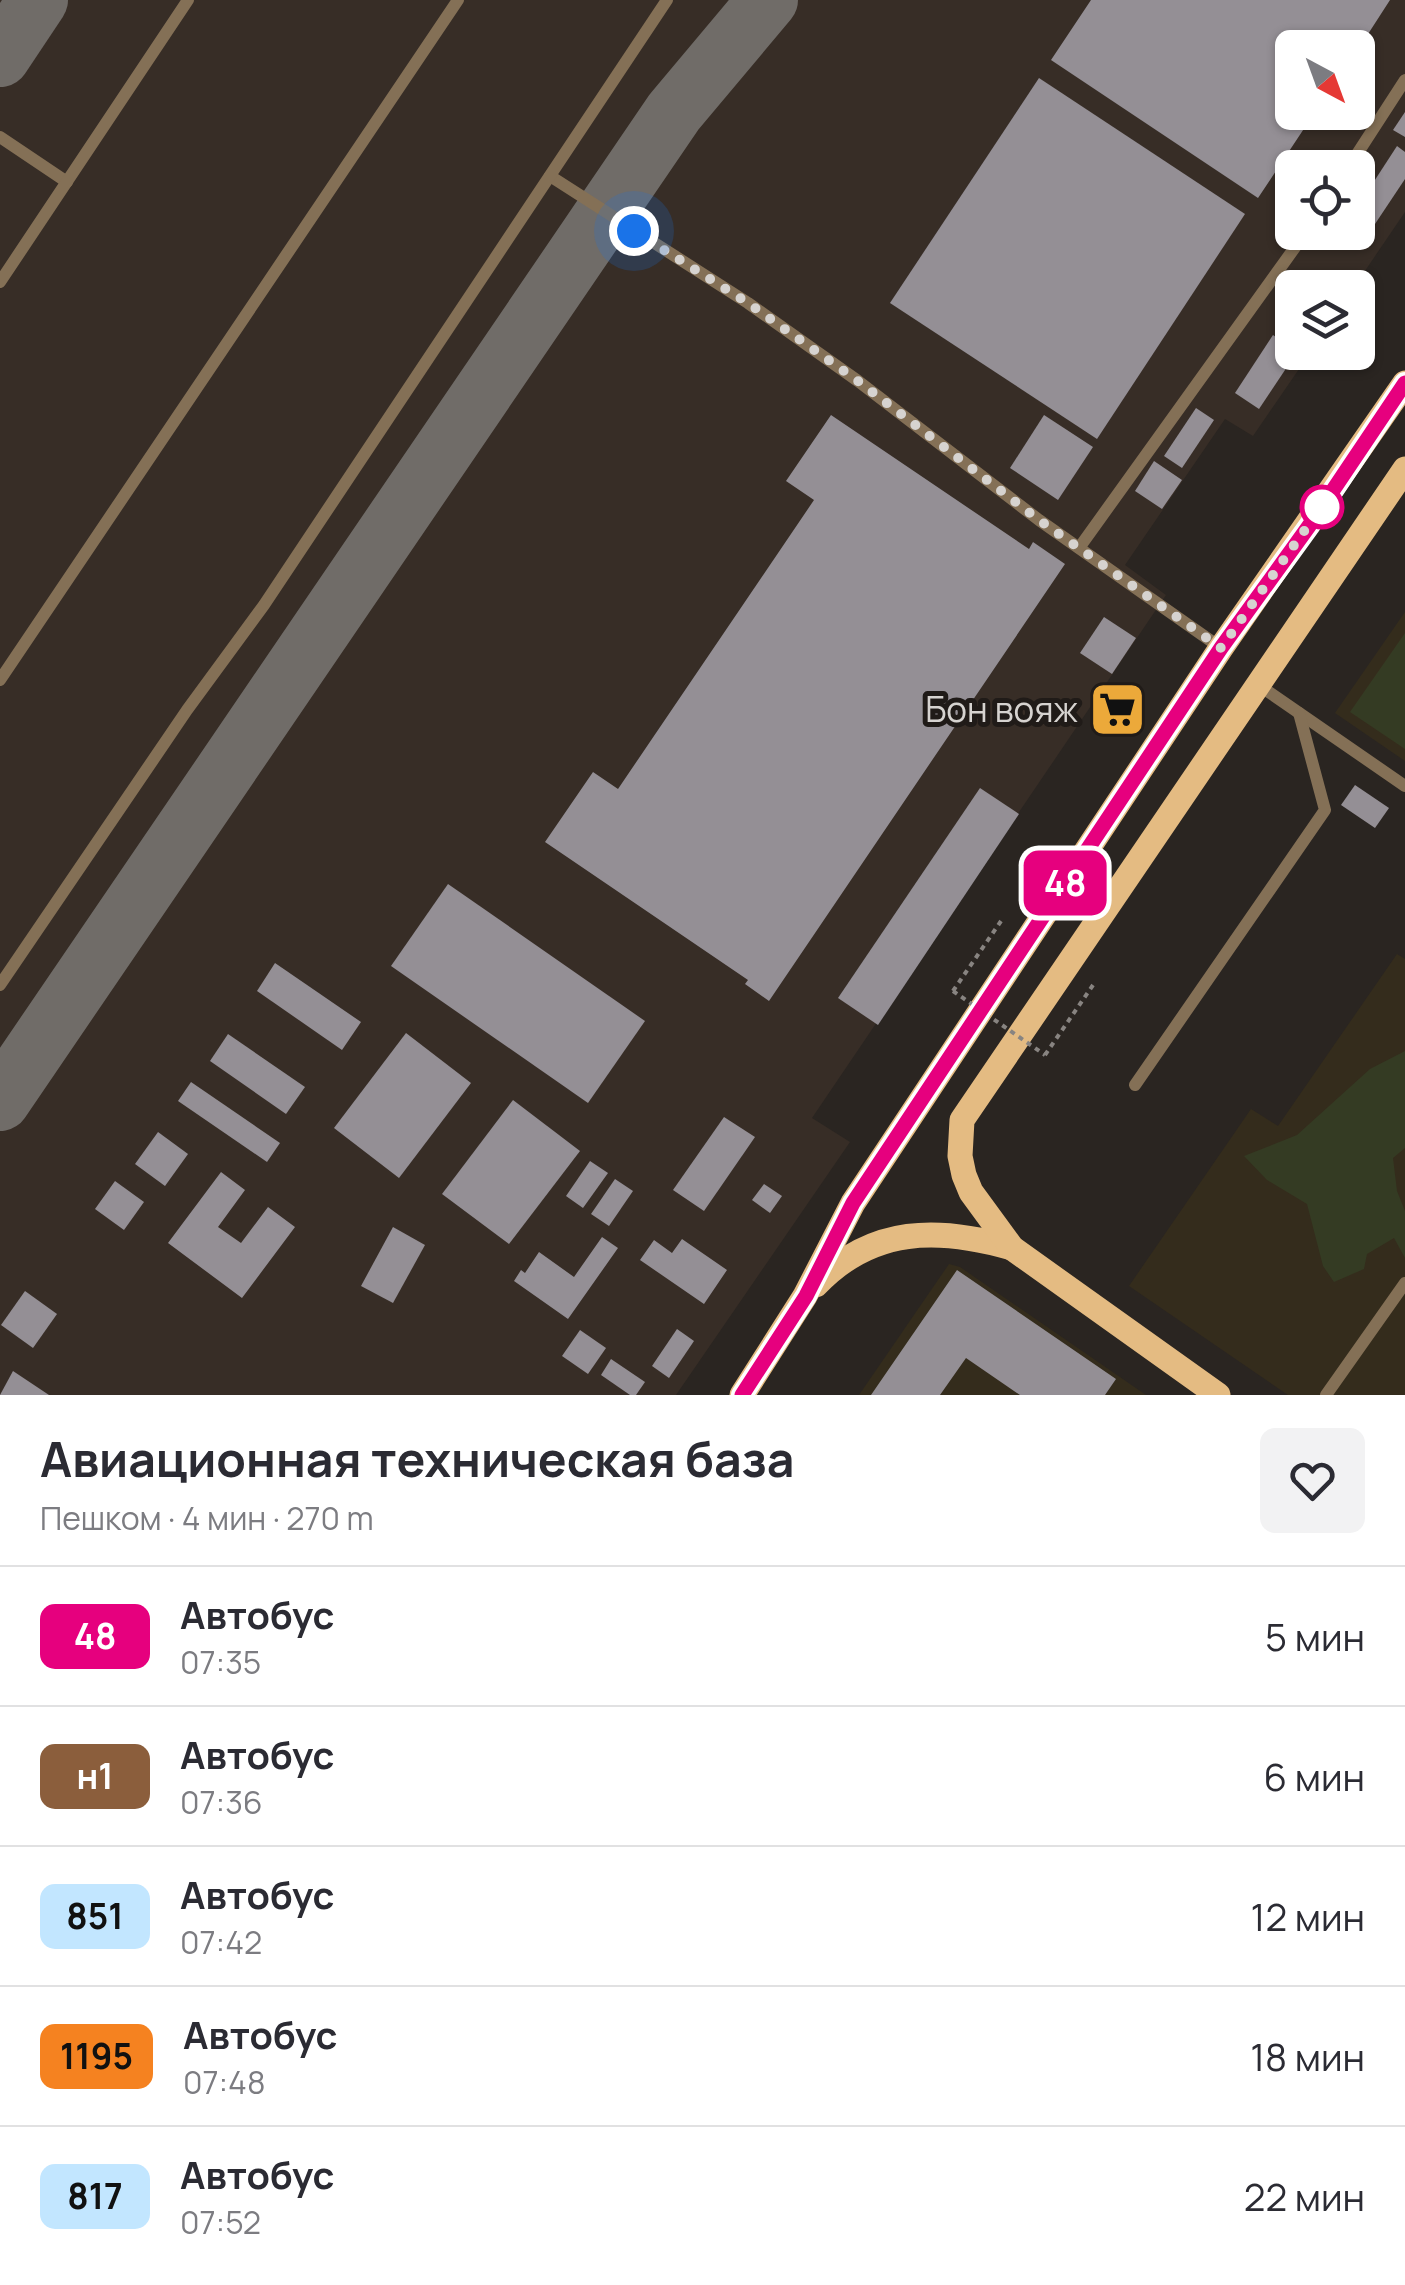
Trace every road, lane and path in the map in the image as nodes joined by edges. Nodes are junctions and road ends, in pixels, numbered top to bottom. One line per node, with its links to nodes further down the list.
1 (188, 0): 8 (lane)
2 (458, 0): 15 (lane)
3 (667, 0): 7 (lane)
4 (1405, 80): 6 (lane)
5 (0, 136): 8 (lane)
6 (1360, 150)
7 (550, 176): 13 (lane); 20 (lane)
8 (67, 182): 10 (lane)
9 (1293, 250): 13 (lane)
10 (0, 282)
11 (1405, 383): 14 (main road)
12 (1405, 469): 16 (main road)
13 (1079, 548): 14 (lane)
14 (1221, 648): 25 (main road)
15 (0, 680)
16 (1260, 686): 17 (lane); 23 (main road)
17 (1299, 712): 18 (lane); 22 (lane)
18 (1405, 786)
19 (1001, 921): 21 (path, bridge)
20 (0, 985)
21 (1093, 985)
22 (1135, 1085)
23 (1012, 1248): 25 (main road); 27 (main road)
24 (1404, 1288): 28 (lane)
25 (806, 1296): 26 (main road)
26 (742, 1395)
27 (1218, 1395)
28 (1326, 1395)

